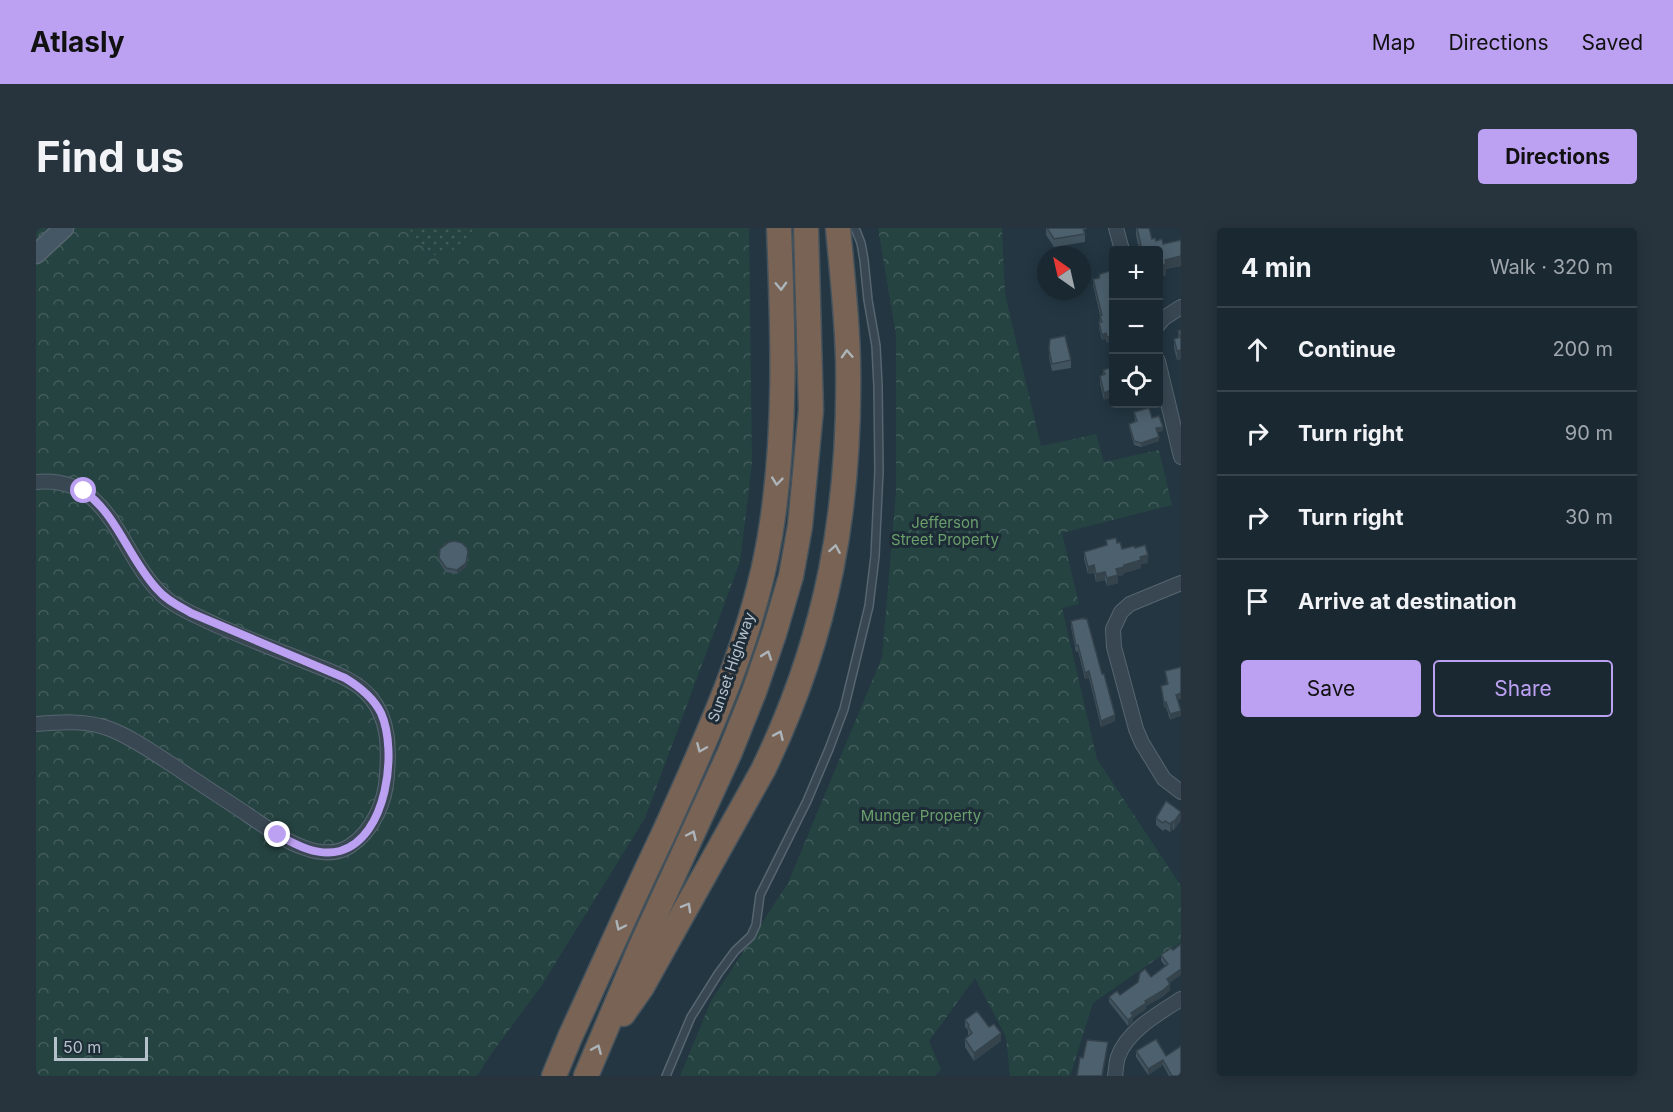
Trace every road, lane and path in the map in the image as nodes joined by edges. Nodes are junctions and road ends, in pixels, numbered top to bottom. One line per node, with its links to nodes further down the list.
1 (64, 228): 8 (street)
2 (779, 228): 20 (highway, Sunset Highway, one-way to 20)
3 (806, 228): 19 (highway, Sunset Highway, one-way to 3)
4 (838, 228): 19 (highway, one-way to 4)
5 (855, 228): 22 (lane)
6 (1116, 228): 7 (street)
7 (1121, 246)
8 (36, 254)
9 (1181, 307): 10 (street)
10 (1163, 319)
11 (1163, 377): 12 (street)
12 (1178, 428): 13 (street)
13 (1181, 457)
14 (36, 482): 16 (street)
15 (1181, 583): 17 (street)
16 (36, 724)
17 (1181, 792)
18 (1179, 1005): 23 (street)
19 (608, 1023): 21 (highway, Sunset Highway, one-way to 19)
20 (554, 1076)
21 (586, 1076)
22 (666, 1076)
23 (1115, 1076)

